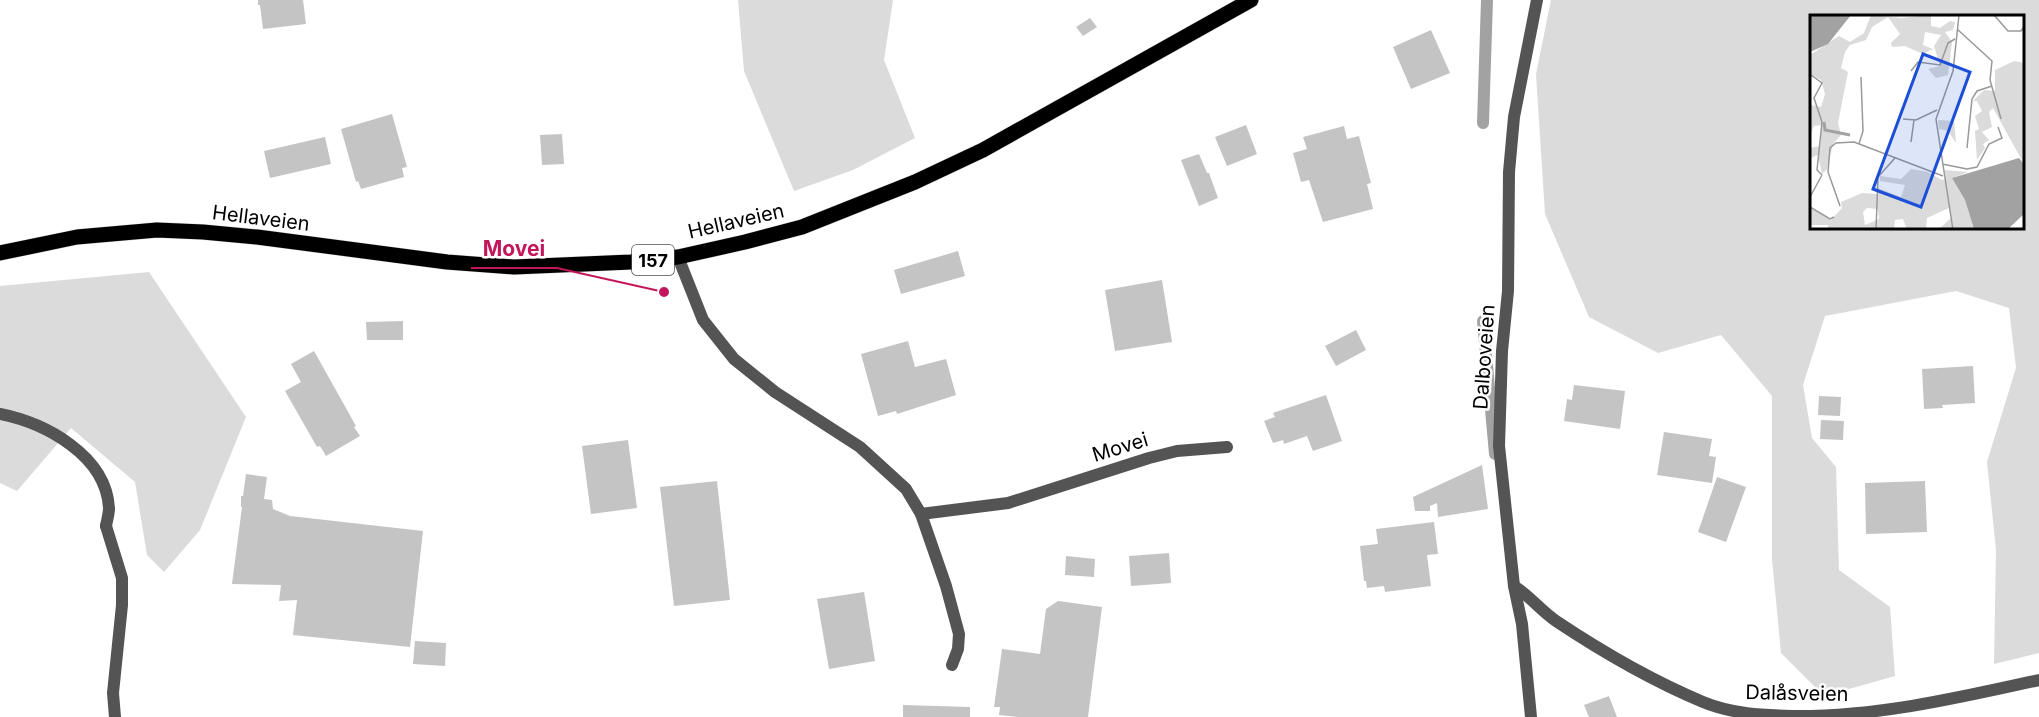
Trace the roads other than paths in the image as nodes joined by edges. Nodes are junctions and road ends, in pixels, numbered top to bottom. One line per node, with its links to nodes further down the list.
1 (1251, 0): 4 (main road, Hellaveien / 157)
2 (1537, 0): 8 (street, Dalboveien)
3 (0, 253): 4 (main road, Hellaveien / 157)
4 (678, 257): 7 (street)
5 (0, 414): 11 (street)
6 (1227, 447): 7 (street, Movei)
7 (921, 514): 9 (street)
8 (1514, 586): 10 (street, Dalåsveien); 12 (street, Dalboveien)
9 (952, 665)
10 (2039, 680)
11 (115, 717)
12 (1531, 717)

